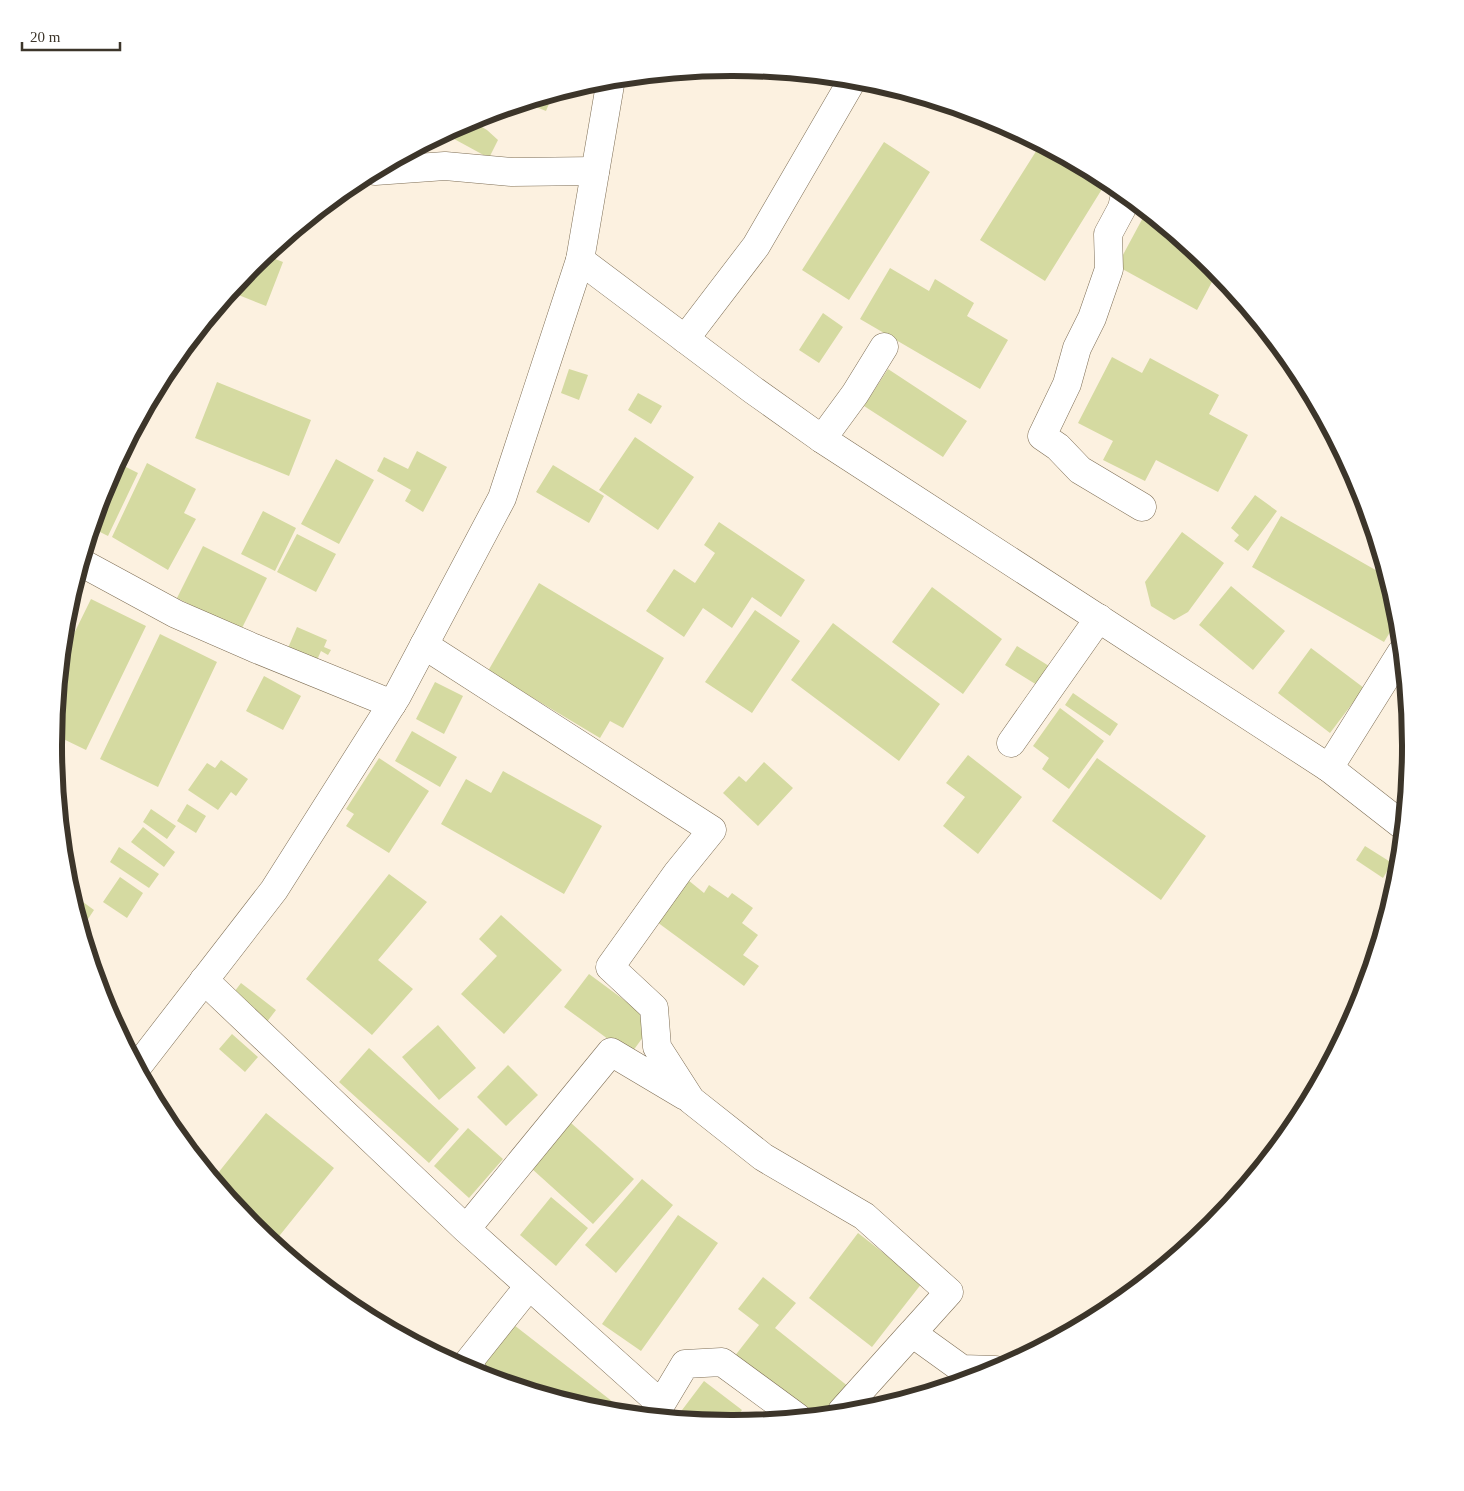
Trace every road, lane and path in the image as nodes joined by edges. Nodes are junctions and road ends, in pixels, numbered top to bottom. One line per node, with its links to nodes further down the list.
1 (849, 87): 7 (street)
2 (609, 88): 4 (street)
3 (391, 170): 4 (street)
4 (595, 171): 6 (street)
5 (1123, 202): 10 (street)
6 (580, 260): 7 (street); 13 (street)
7 (685, 339): 9 (street)
8 (884, 347): 9 (street)
9 (822, 439): 12 (street)
10 (1142, 507)
11 (87, 566): 15 (street)
12 (1099, 618): 16 (street); 17 (street)
13 (424, 645): 15 (street); 21 (street)
14 (1396, 661): 17 (street)
15 (392, 704): 19 (street)
16 (1011, 743)
17 (1329, 768): 18 (street)
18 (1397, 821)
19 (204, 980): 20 (street); 22 (street)
20 (142, 1061)
21 (691, 1100): 22 (street); 24 (street)
22 (466, 1229): 23 (street)
23 (529, 1286): 25 (street); 28 (street)
24 (912, 1333): 26 (street); 27 (street)
25 (469, 1361)
26 (973, 1369)
27 (847, 1404)
28 (791, 1412)

